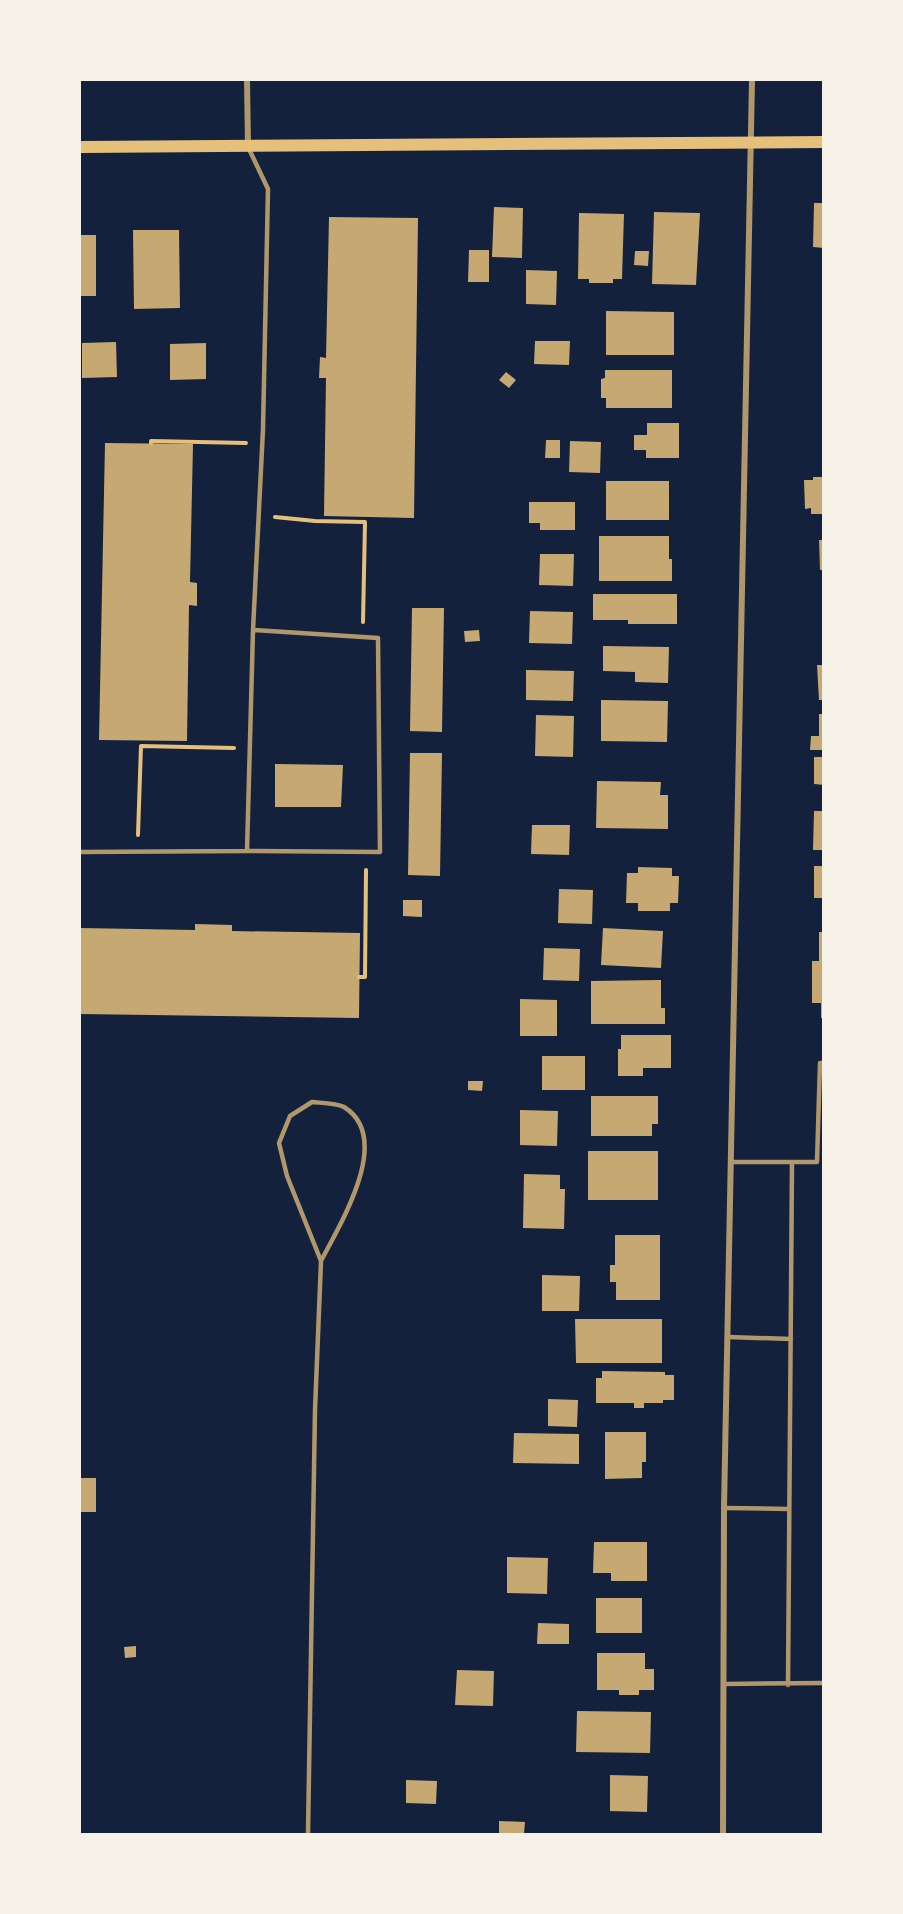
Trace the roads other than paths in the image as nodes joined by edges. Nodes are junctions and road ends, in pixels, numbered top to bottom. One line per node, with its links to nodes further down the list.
1 (247, 80): 5 (street)
2 (752, 80): 3 (street)
3 (752, 142): 4 (main road); 5 (main road); 11 (street)
4 (824, 142)
5 (248, 146): 6 (main road); 7 (lane)
6 (80, 147)
7 (253, 630): 8 (lane); 8 (lane)
8 (247, 850): 9 (lane)
9 (80, 852)
10 (824, 1063): 12 (lane)
11 (731, 1162): 12 (lane); 14 (street)
12 (792, 1162): 15 (lane)
13 (321, 1261): 13 (lane); 21 (lane)
14 (728, 1337): 15 (lane); 16 (street)
15 (791, 1339): 17 (lane)
16 (724, 1508): 17 (lane); 19 (street)
17 (789, 1509): 20 (lane)
18 (824, 1683): 20 (lane)
19 (724, 1684): 20 (lane); 22 (street)
20 (788, 1685)
21 (308, 1834)
22 (723, 1834)

